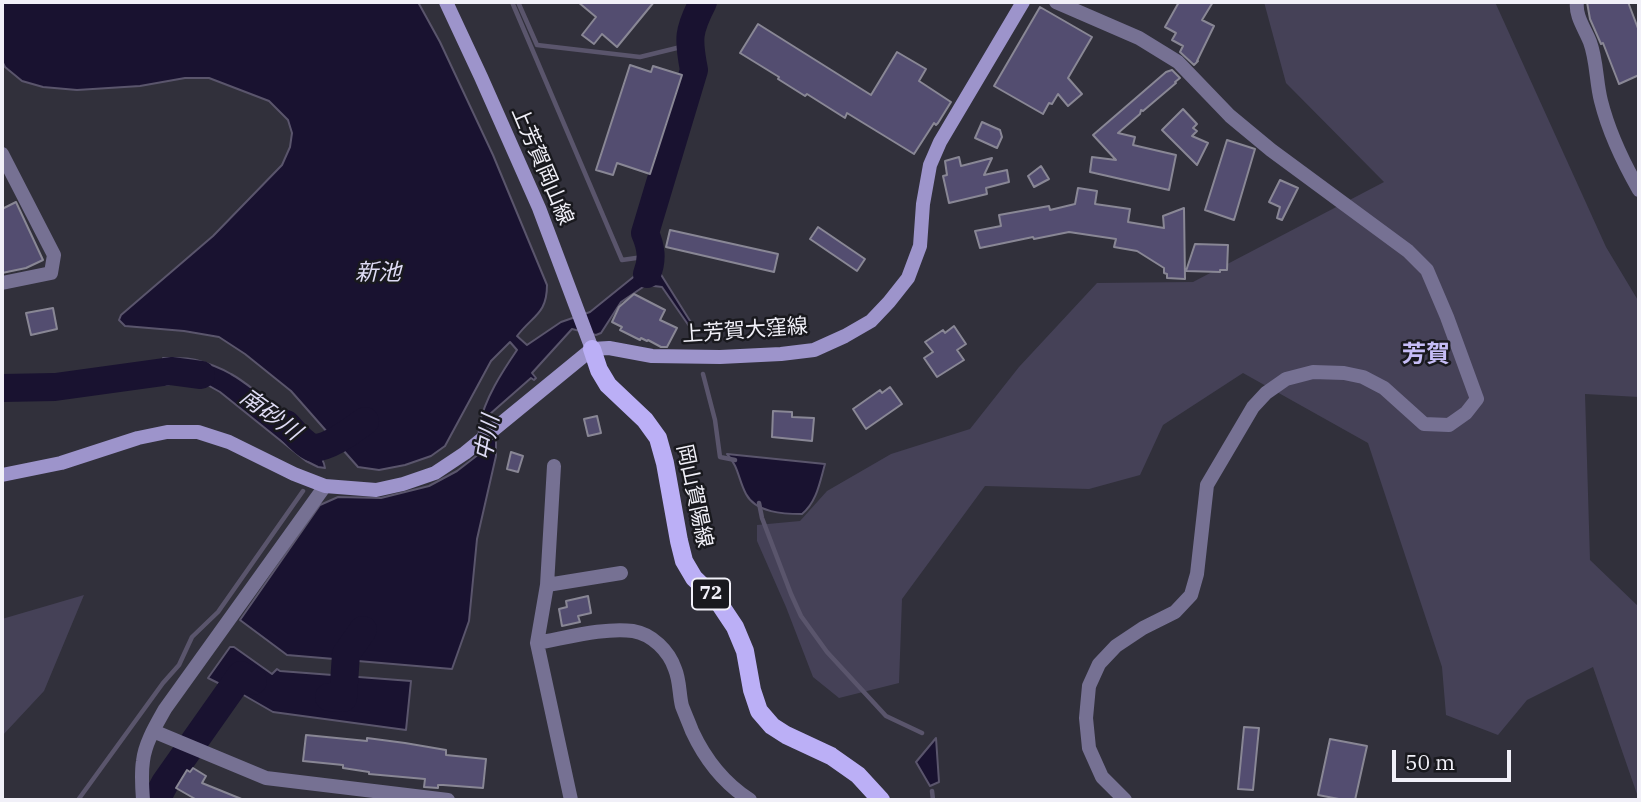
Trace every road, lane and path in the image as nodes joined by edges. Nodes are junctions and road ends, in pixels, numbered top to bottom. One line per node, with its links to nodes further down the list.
1 (446, 2): 8 (main road, 上芳賀岡山線)
2 (1023, 2): 8 (main road, 上芳賀大窪線)
3 (1056, 2): 17 (street)
4 (1577, 2): 6 (street)
5 (2, 154): 7 (street)
6 (1639, 190)
7 (2, 283)
8 (591, 345): 11 (main road); 22 (main road, 岡山賀陽線 / 72)
9 (554, 466): 13 (street)
10 (2, 475): 11 (main road)
11 (326, 486): 15 (street)
12 (621, 573): 13 (street)
13 (547, 585): 14 (street)
14 (537, 643): 16 (street); 20 (street)
15 (153, 731): 18 (street); 19 (street)
16 (734, 796): 21 (street)
17 (1123, 799)
18 (144, 800)
19 (448, 800)
20 (571, 800)
21 (750, 800)
22 (881, 800)

